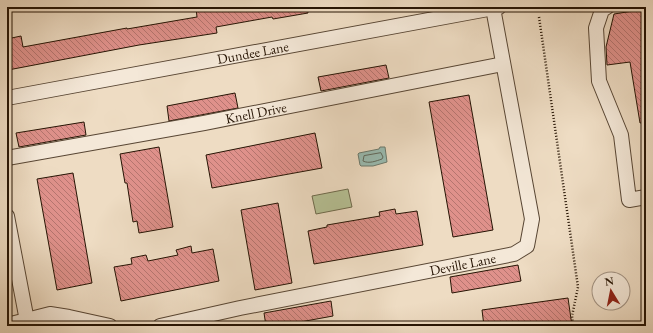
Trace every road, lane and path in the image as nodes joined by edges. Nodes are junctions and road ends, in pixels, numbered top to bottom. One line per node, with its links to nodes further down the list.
1 (607, 7): 7 (street)
2 (496, 8): 4 (street, Deville Lane); 5 (street, Dundee Lane)
3 (539, 17): 13 (path)
4 (503, 64): 6 (street, Knell Drive); 12 (street, Deville Lane)
5 (7, 98)
6 (7, 158)
7 (646, 197)
8 (7, 216): 9 (street)
9 (28, 323): 10 (street); 11 (street)
10 (7, 325)
11 (110, 326)
12 (160, 326)
13 (573, 326)

